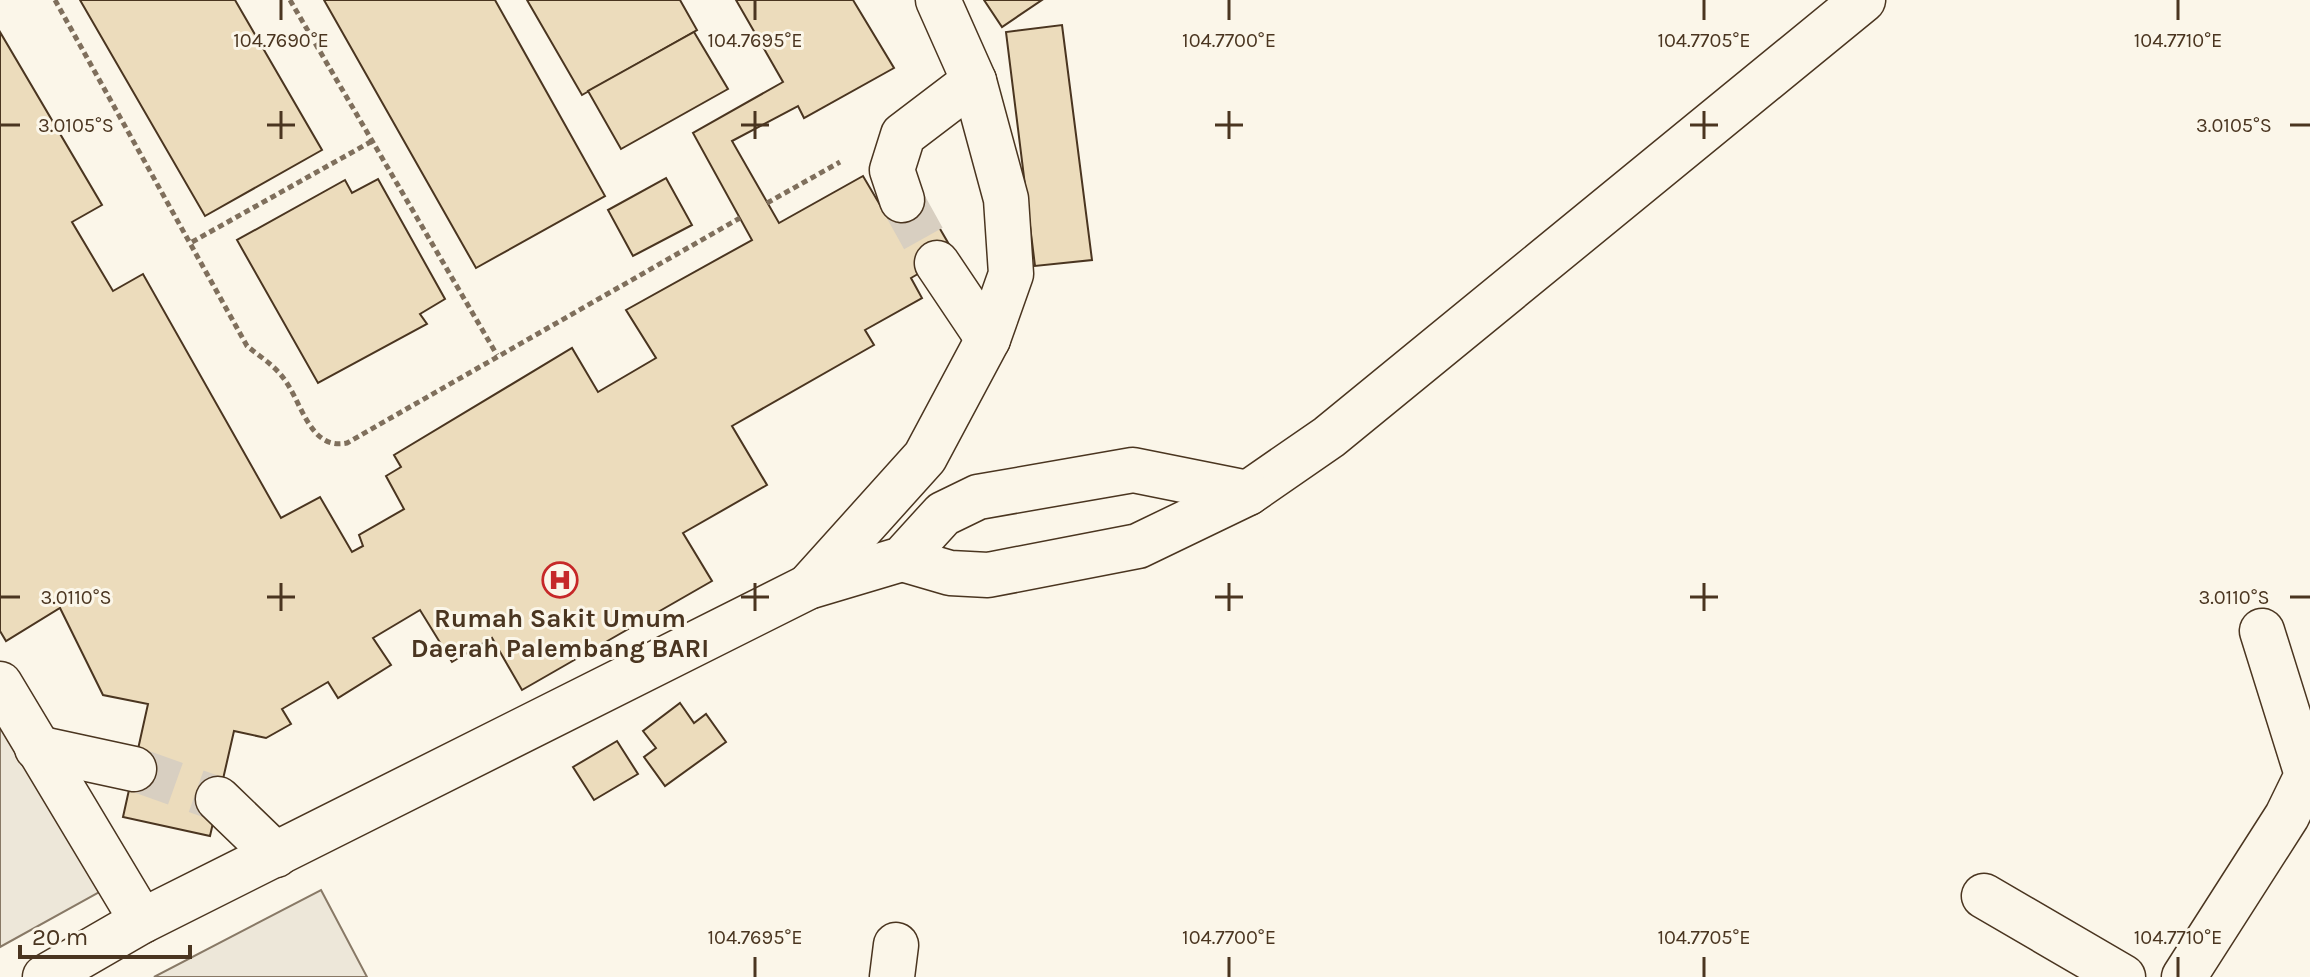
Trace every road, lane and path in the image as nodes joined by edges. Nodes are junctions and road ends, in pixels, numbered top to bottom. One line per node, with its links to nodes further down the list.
1 (55, 0): 11 (path)
2 (290, 0): 7 (path)
3 (938, 0): 5 (street)
4 (1863, 0): 15 (street)
5 (974, 81): 6 (street); 13 (street)
6 (903, 135): 8 (street); 9 (path)
7 (374, 140): 11 (path); 14 (path)
8 (902, 200)
9 (767, 203)
10 (740, 218): 14 (path)
11 (192, 242): 14 (path)
12 (937, 263): 13 (street)
13 (988, 339): 17 (street)
14 (497, 355)
15 (1248, 493): 16 (street); 16 (street)
16 (902, 559): 17 (street)
17 (808, 587): 23 (street)
18 (2262, 631): 28 (street)
19 (0, 684): 20 (street)
20 (37, 748): 21 (street); 25 (street)
21 (134, 769)
22 (218, 799): 23 (street)
23 (276, 855): 25 (street)
24 (1984, 896): 27 (street)
25 (142, 921): 26 (street)
26 (45, 977)
27 (2123, 977)
28 (2184, 977)

